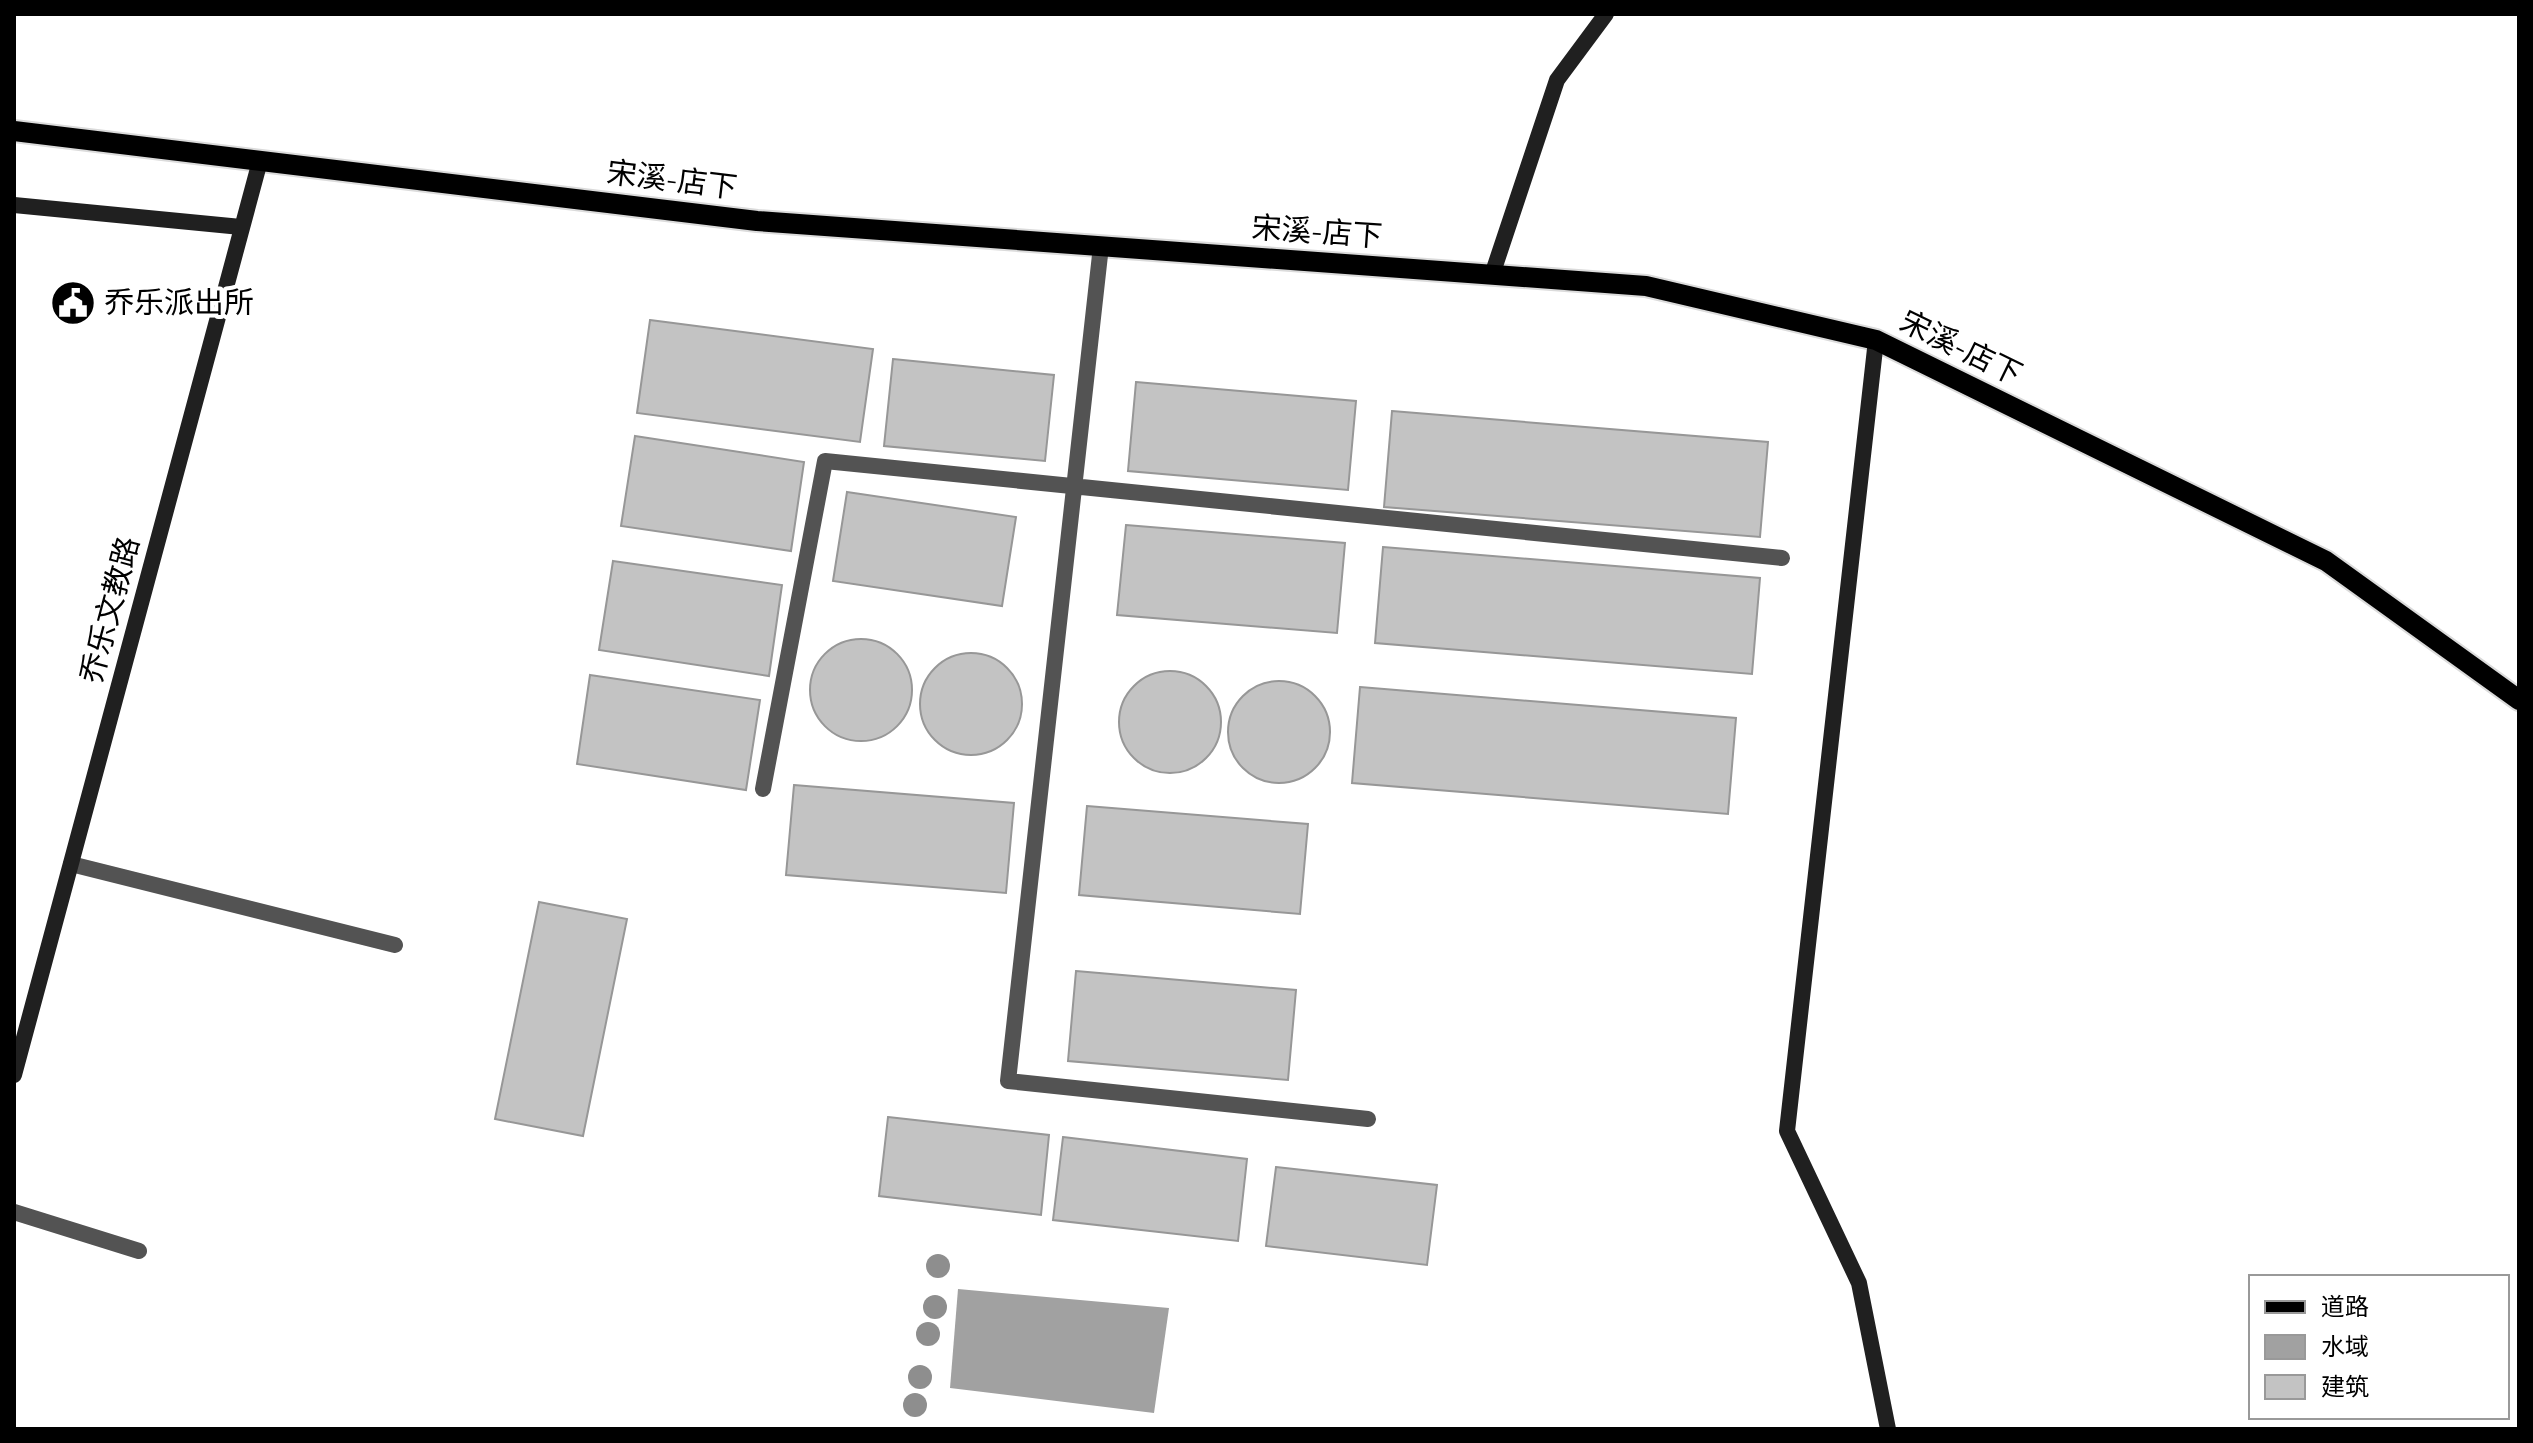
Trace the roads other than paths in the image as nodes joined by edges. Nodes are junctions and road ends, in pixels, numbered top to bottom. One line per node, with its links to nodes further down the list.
1 (1606, 14): 7 (street)
2 (14, 131): 3 (main road, 宋溪-店下)
3 (260, 161): 5 (street, 乔乐文教路); 6 (main road, 宋溪-店下)
4 (14, 205): 5 (street)
5 (241, 227): 13 (street, 乔乐文教路)
6 (1101, 246): 7 (main road, 宋溪-店下); 9 (lane)
7 (1492, 275): 8 (main road, 宋溪-店下)
8 (1876, 340): 11 (main road, 宋溪-店下); 19 (street)
9 (1074, 487): 10 (lane); 12 (lane); 16 (lane)
10 (1782, 558)
11 (2519, 700)
12 (763, 789)
13 (71, 864): 14 (lane); 15 (street, 乔乐文教路)
14 (395, 945)
15 (14, 1075)
16 (1368, 1119)
17 (14, 1212): 18 (lane)
18 (139, 1251)
19 (1888, 1429)

